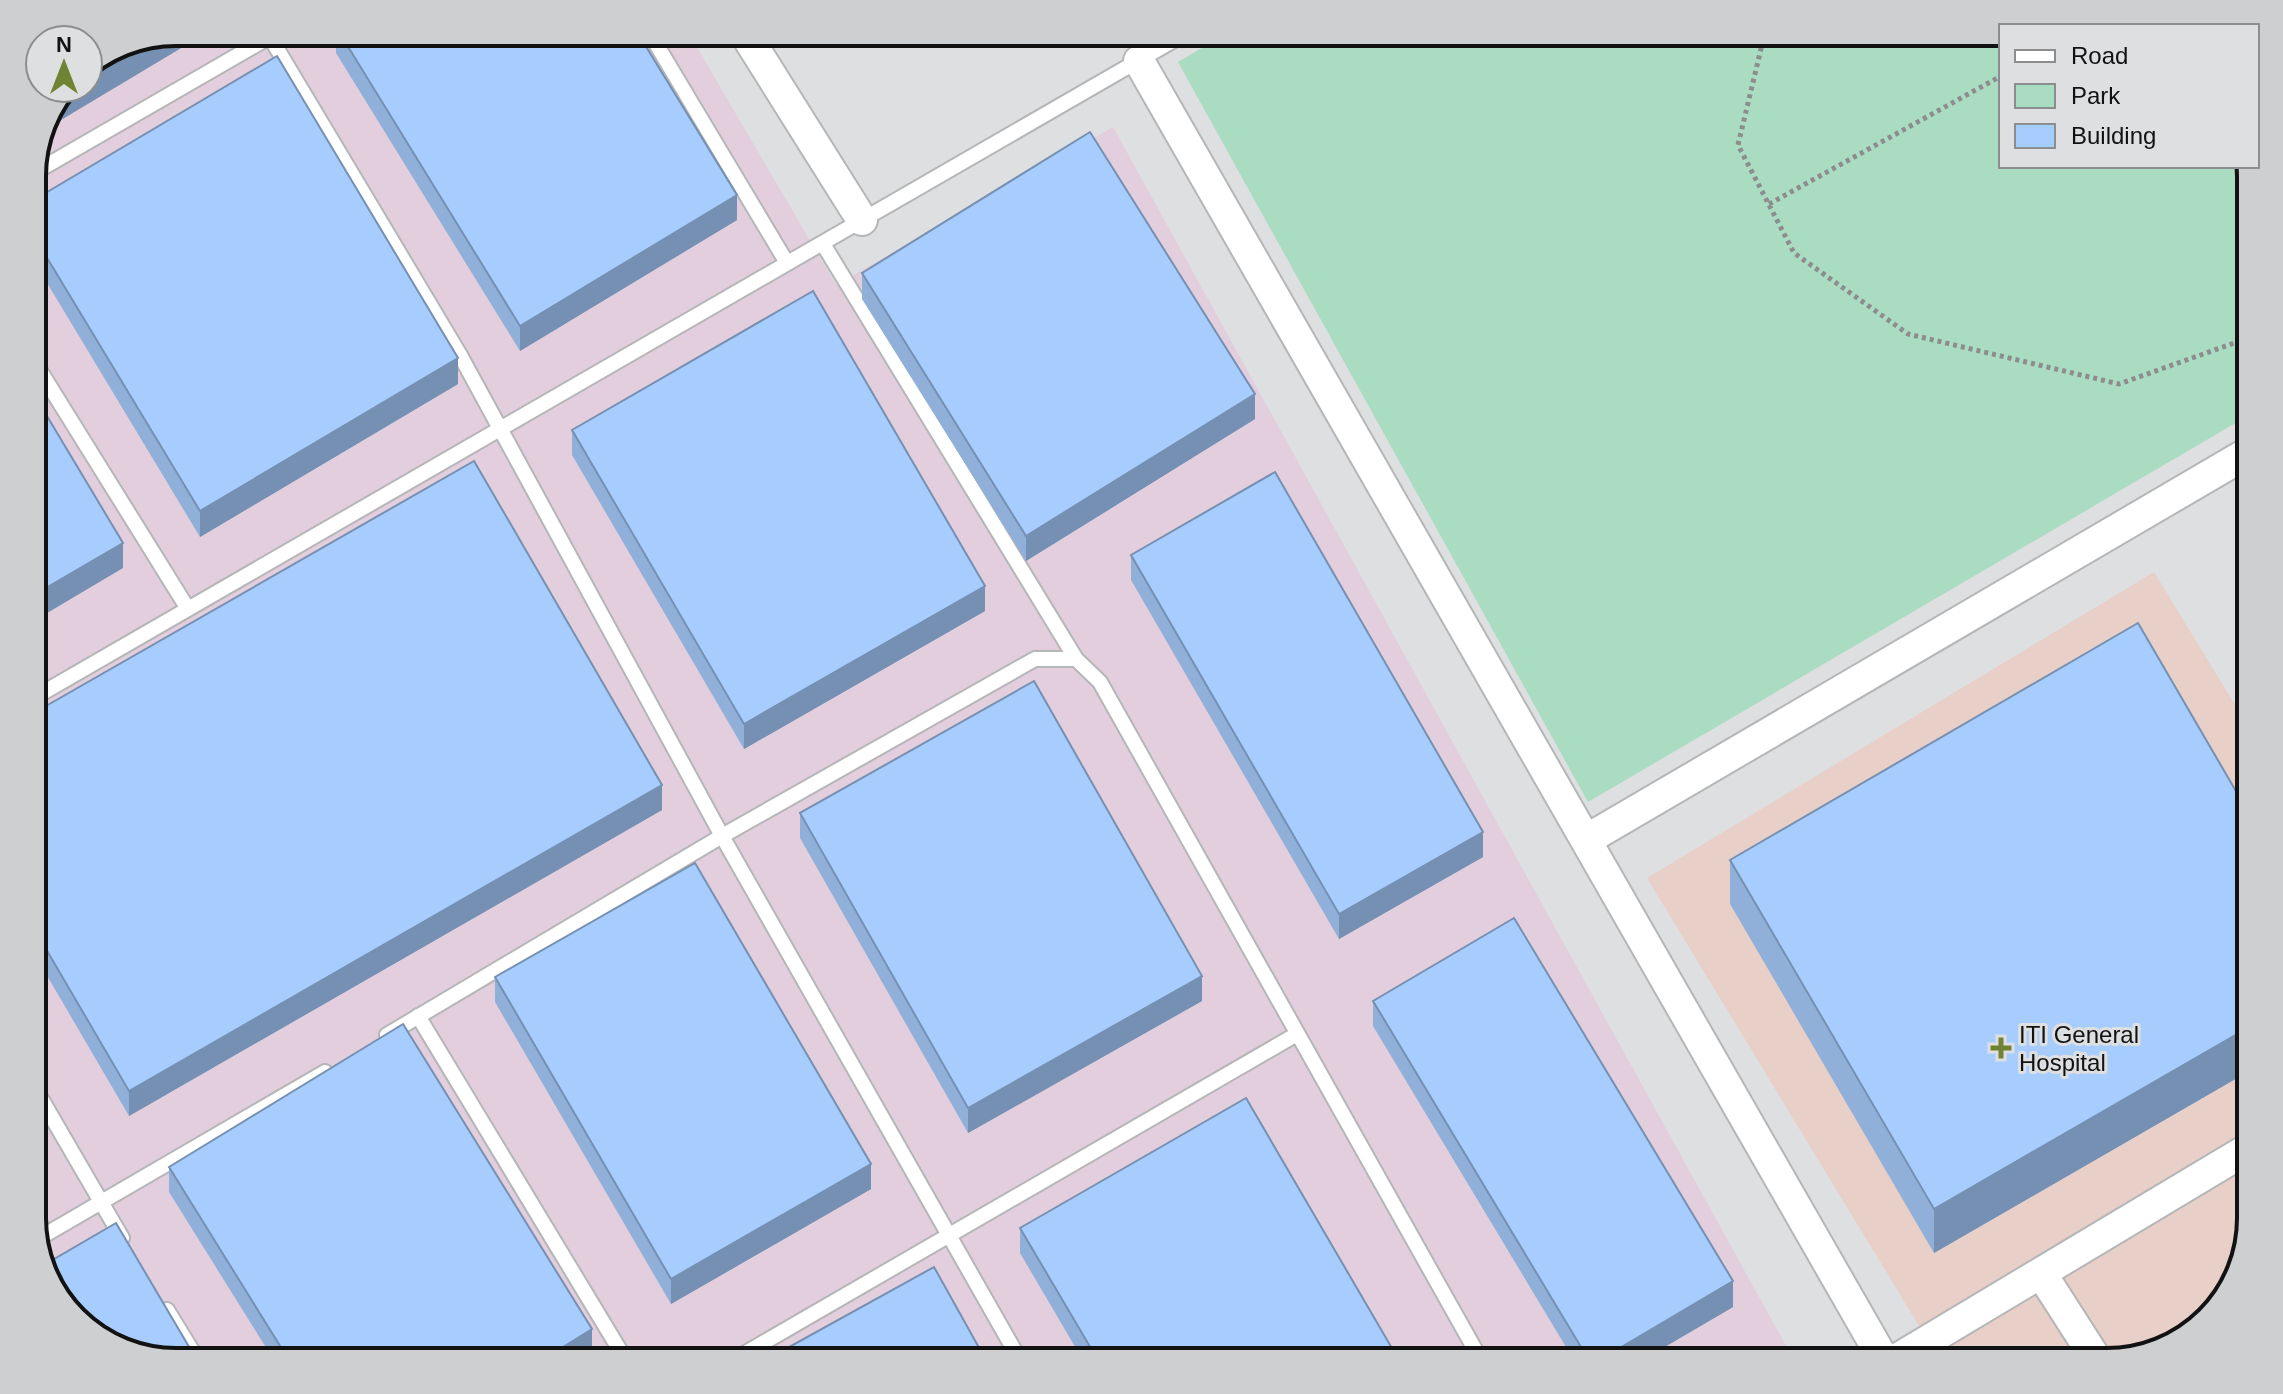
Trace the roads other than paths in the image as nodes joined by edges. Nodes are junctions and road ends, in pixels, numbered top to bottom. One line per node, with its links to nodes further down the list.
1 (251, 46): 7 (lane)
2 (279, 46): 12 (lane)
3 (657, 46): 10 (lane)
4 (753, 46): 8 (street)
5 (1164, 46): 6 (lane)
6 (1139, 61): 8 (lane); 18 (street)
7 (46, 166)
8 (862, 220): 9 (lane)
9 (823, 244): 10 (lane); 15 (lane)
10 (787, 263): 12 (lane)
11 (46, 381): 14 (lane)
12 (501, 429): 14 (lane); 17 (lane)
13 (2237, 459): 18 (street)
14 (188, 609): 16 (lane)
15 (1076, 659): 17 (lane); 20 (lane)
16 (46, 691)
17 (722, 836): 19 (lane); 27 (lane)
18 (1586, 840): 36 (street)
19 (418, 1016): 21 (lane); 32 (lane)
20 (1297, 1034): 27 (lane); 35 (lane)
21 (379, 1040)
22 (339, 1063): 25 (lane)
23 (46, 1107): 25 (lane)
24 (2237, 1155): 29 (street)
25 (102, 1205): 26 (lane); 28 (lane)
26 (47, 1234)
27 (949, 1235): 33 (lane); 34 (lane)
28 (134, 1257)
29 (2041, 1273): 37 (street); 38 (street)
30 (158, 1296): 31 (lane)
31 (190, 1348)
32 (619, 1348)
33 (754, 1348)
34 (1013, 1348)
35 (1474, 1348)
36 (1877, 1348)
37 (1915, 1348)
38 (2089, 1348)

